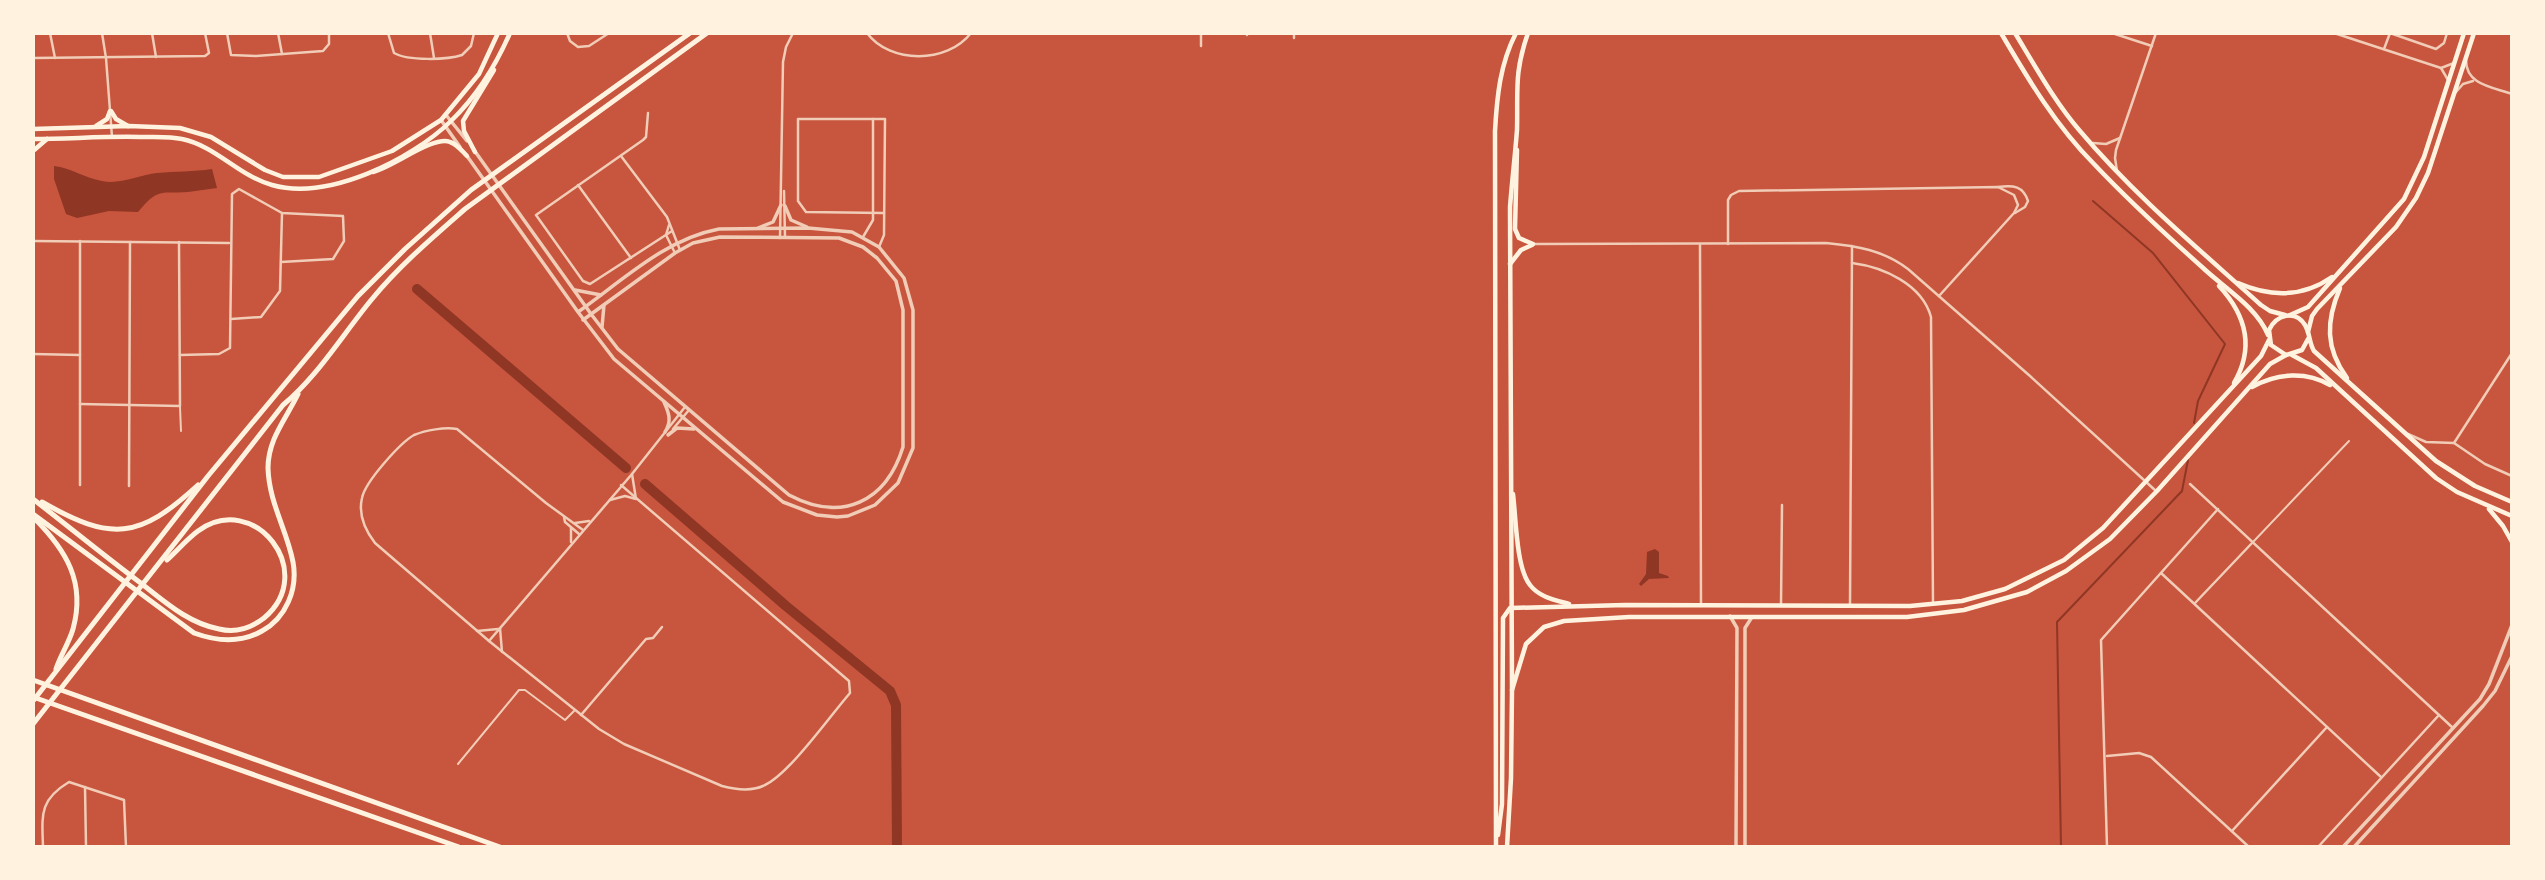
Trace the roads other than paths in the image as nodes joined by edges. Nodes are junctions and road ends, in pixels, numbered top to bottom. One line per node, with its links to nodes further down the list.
1 (50, 33): 40 (street)
2 (102, 33): 41 (street)
3 (152, 33): 38 (street)
4 (205, 33): 38 (street)
5 (227, 33): 35 (street)
6 (278, 33): 35 (street)
7 (329, 33): 35 (street)
8 (388, 33): 42 (street)
9 (430, 33): 42 (street)
10 (474, 33): 42 (street)
11 (498, 33): 51 (main road)
12 (510, 33): 37 (main road)
13 (568, 33): 14 (street)
14 (609, 33)
15 (690, 33): 149 (highway)
16 (708, 33): 130 (highway)
17 (793, 33): 76 (street)
18 (867, 33): 19 (street)
19 (971, 33)
20 (1201, 33): 32 (street)
21 (1516, 33): 212 (main road)
22 (1528, 33): 60 (main road)
23 (2001, 33): 107 (main road)
24 (2015, 33): 65 (main road)
25 (2112, 33): 33 (street)
26 (2156, 33): 33 (street)
27 (2390, 33): 28 (street); 34 (street)
28 (2447, 33)
29 (2464, 33): 43 (main road)
30 (2474, 33): 36 (main road)
31 (2337, 34): 34 (street)
32 (1201, 46)
33 (2152, 46): 62 (street)
34 (2384, 50): 44 (street)
35 (282, 54)
36 (2467, 54): 46 (street); 47 (main road)
37 (499, 56): 54 (main road); 67 (main road)
38 (156, 57): 41 (street)
39 (33, 58): 40 (street)
40 (55, 58): 41 (street)
41 (106, 58): 49 (street)
42 (434, 58)
43 (2454, 63): 44 (street); 45 (main road)
44 (2441, 68): 45 (street)
45 (2448, 80): 70 (main road)
46 (2473, 80): 47 (street); 48 (street)
47 (2454, 93): 71 (main road)
48 (2512, 94)
49 (110, 111): 55 (main road); 57 (street); 58 (main road)
50 (648, 113): 68 (street)
51 (446, 115): 53 (main road); 54 (street)
52 (873, 119): 77 (street); 77 (street); 79 (street)
53 (441, 121): 55 (main road); 56 (street)
54 (452, 121): 56 (main road); 67 (street)
55 (129, 126): 57 (main road)
56 (445, 126): 69 (street); 73 (main road)
57 (111, 127): 58 (main road); 61 (street)
58 (92, 128): 59 (main road)
59 (33, 129)
60 (1517, 130): 95 (main road); 106 (main road)
61 (112, 136): 64 (main road); 73 (main road)
62 (2122, 136): 65 (street); 72 (street)
63 (33, 139): 64 (main road)
64 (48, 139): 66 (main road)
65 (2090, 142): 72 (main road)
66 (33, 151)
67 (475, 152): 111 (street)
68 (621, 155): 74 (street); 81 (street)
69 (467, 156): 73 (main road); 116 (street)
70 (2424, 157): 71 (main road); 108 (main road)
71 (2432, 160): 110 (main road)
72 (2118, 174): 109 (main road)
73 (363, 175)
74 (578, 186): 103 (street); 103 (street)
75 (1998, 187): 80 (street); 80 (street); 97 (street)
76 (783, 206): 82 (street); 83 (street); 84 (street)
77 (874, 212): 79 (street); 87 (street)
78 (282, 213): 94 (street); 104 (street); 104 (street)
79 (883, 213): 100 (street)
80 (2014, 214): 113 (street)
81 (669, 225): 85 (street); 86 (street)
82 (808, 228): 84 (street); 87 (street)
83 (752, 229): 84 (street); 93 (street)
84 (783, 230): 88 (street)
85 (672, 231): 86 (street); 93 (street)
86 (666, 235): 98 (street); 103 (street)
87 (863, 237): 100 (street)
88 (783, 238): 101 (street); 137 (street)
89 (33, 241): 90 (street)
90 (80, 241): 91 (street); 126 (street)
91 (130, 242): 92 (street); 135 (street)
92 (179, 242): 94 (street); 127 (street)
93 (677, 242): 98 (street); 101 (street)
94 (231, 243): 119 (street)
95 (1532, 244): 96 (street); 106 (main road)
96 (1700, 244): 97 (street); 179 (street)
97 (1728, 244): 99 (street)
98 (671, 246): 102 (street); 112 (street)
99 (1852, 246): 105 (street); 113 (street)
100 (879, 247): 140 (street)
101 (680, 250): 102 (street)
102 (675, 253): 114 (street)
103 (631, 258)
104 (281, 262): 119 (street)
105 (1852, 264): 176 (street); 181 (street)
106 (1509, 266): 146 (main road)
107 (2202, 267): 123 (main road); 133 (main road)
108 (2337, 273): 109 (main road); 118 (main road)
109 (2234, 281): 118 (main road)
110 (2341, 284): 122 (main road); 129 (main road)
111 (573, 290): 112 (street); 115 (street)
112 (601, 295): 115 (street)
113 (1939, 296): 150 (street)
114 (604, 305): 117 (street); 121 (street)
115 (585, 307): 116 (street); 117 (street)
116 (578, 312): 120 (street)
117 (591, 314): 120 (street); 121 (street)
118 (2287, 315): 122 (main road); 123 (main road)
119 (231, 319): 127 (street)
120 (583, 320): 132 (street)
121 (602, 329): 137 (street)
122 (2308, 336): 128 (main road); 129 (main road)
123 (2269, 338): 128 (main road); 133 (main road)
124 (2512, 353): 145 (street)
125 (33, 354): 126 (street)
126 (80, 355): 134 (street)
127 (180, 355): 136 (street)
128 (2288, 355): 131 (main road); 138 (main road)
129 (2352, 385): 142 (main road)
130 (299, 391): 163 (highway); 174 (highway)
131 (2345, 397): 138 (main road); 161 (main road)
132 (663, 400): 139 (street); 143 (street)
133 (2219, 403): 150 (main road)
134 (80, 404): 135 (street); 152 (street)
135 (130, 405): 136 (street); 154 (street)
136 (180, 406): 141 (lane)
137 (687, 409): 139 (street)
138 (2226, 412): 155 (main road)
139 (682, 416): 140 (street); 143 (street)
140 (696, 429): 143 (street)
141 (181, 431)
142 (2402, 431): 145 (street); 159 (main road)
143 (666, 433): 147 (street)
144 (2349, 441): 171 (lane)
145 (2454, 443): 148 (street)
146 (1510, 472): 178 (main road); 182 (main road)
147 (632, 474): 153 (street); 157 (street)
148 (2512, 475)
149 (208, 476): 156 (highway); 192 (highway)
150 (2147, 482): 155 (street); 176 (main road)
151 (2190, 484): 162 (street)
152 (80, 485)
153 (621, 485): 157 (street); 158 (street)
154 (129, 486)
155 (2157, 491): 184 (main road)
156 (33, 498): 174 (highway)
157 (636, 499): 158 (street); 197 (street)
158 (608, 501): 166 (street)
159 (2512, 502)
160 (1782, 505): 180 (street)
161 (2484, 505): 164 (main road); 172 (main road)
162 (2218, 509): 171 (street); 175 (street)
163 (33, 516): 192 (highway)
164 (2512, 516)
165 (564, 517): 167 (street); 168 (street); 188 (street)
166 (592, 519): 167 (street); 169 (street)
167 (575, 523): 169 (street)
168 (571, 528): 170 (street); 173 (street)
169 (583, 530): 170 (street)
170 (579, 534): 173 (street)
171 (2253, 542): 177 (street); 198 (street)
172 (2512, 542)
173 (570, 545): 187 (street)
174 (154, 571): 199 (highway)
175 (2161, 573): 177 (street); 202 (street)
176 (1933, 604): 181 (main road)
177 (2195, 604): 200 (street)
178 (1576, 605): 179 (main road); 182 (main road)
179 (1701, 606): 180 (main road)
180 (1781, 606): 181 (main road)
181 (1850, 606)
182 (1511, 608): 194 (main road); 212 (main road)
183 (1730, 616): 184 (main road); 194 (main road); 214 (street)
184 (1754, 616): 215 (street)
185 (2512, 625): 201 (street)
186 (662, 627): 197 (street)
187 (499, 628): 188 (street); 189 (street); 190 (street)
188 (477, 631): 189 (street)
189 (489, 641): 190 (street)
190 (502, 652): 196 (street)
191 (2512, 656): 220 (street)
192 (53, 676): 195 (highway)
193 (33, 680): 211 (highway)
194 (1511, 691): 213 (main road)
195 (33, 699): 210 (highway)
196 (575, 710): 197 (street); 203 (lane)
197 (581, 715)
198 (2439, 715): 201 (street); 204 (street)
199 (33, 724)
200 (2327, 727): 204 (street); 206 (street)
201 (2453, 728): 219 (street)
202 (2106, 756): 206 (street); 216 (street)
203 (458, 764)
204 (2381, 777): 218 (street)
205 (85, 786): 207 (street); 208 (street); 209 (street)
206 (2232, 831): 217 (street)
207 (43, 847)
208 (86, 847)
209 (126, 847)
210 (459, 847)
211 (500, 847)
212 (1496, 847)
213 (1507, 847)
214 (1736, 847)
215 (1745, 847)
216 (2107, 847)
217 (2249, 847)
218 (2318, 847)
219 (2343, 847)
220 (2354, 847)

